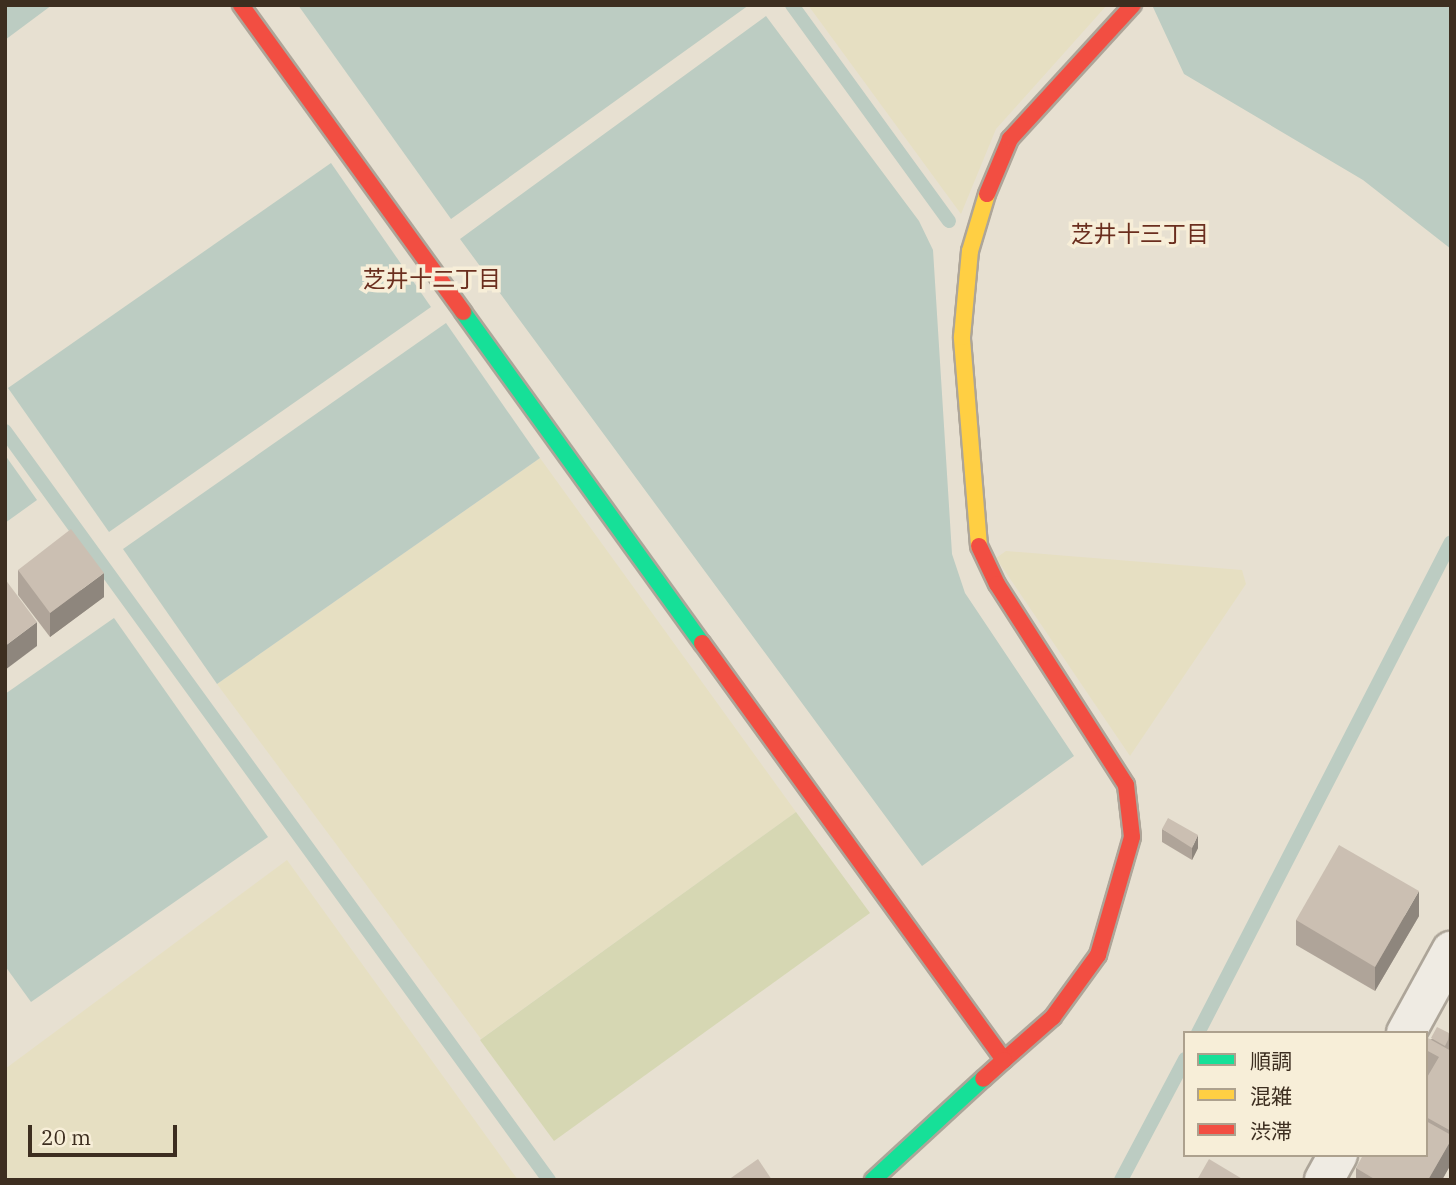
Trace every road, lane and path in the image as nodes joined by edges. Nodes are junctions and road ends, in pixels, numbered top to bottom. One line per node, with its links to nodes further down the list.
1 (241, 5): 5 (street)
2 (1133, 5): 5 (street)
3 (1451, 951): 4 (street)
4 (1407, 1031)
5 (1004, 1060): 7 (street)
6 (1337, 1157): 8 (street)
7 (873, 1180)
8 (1324, 1180)

